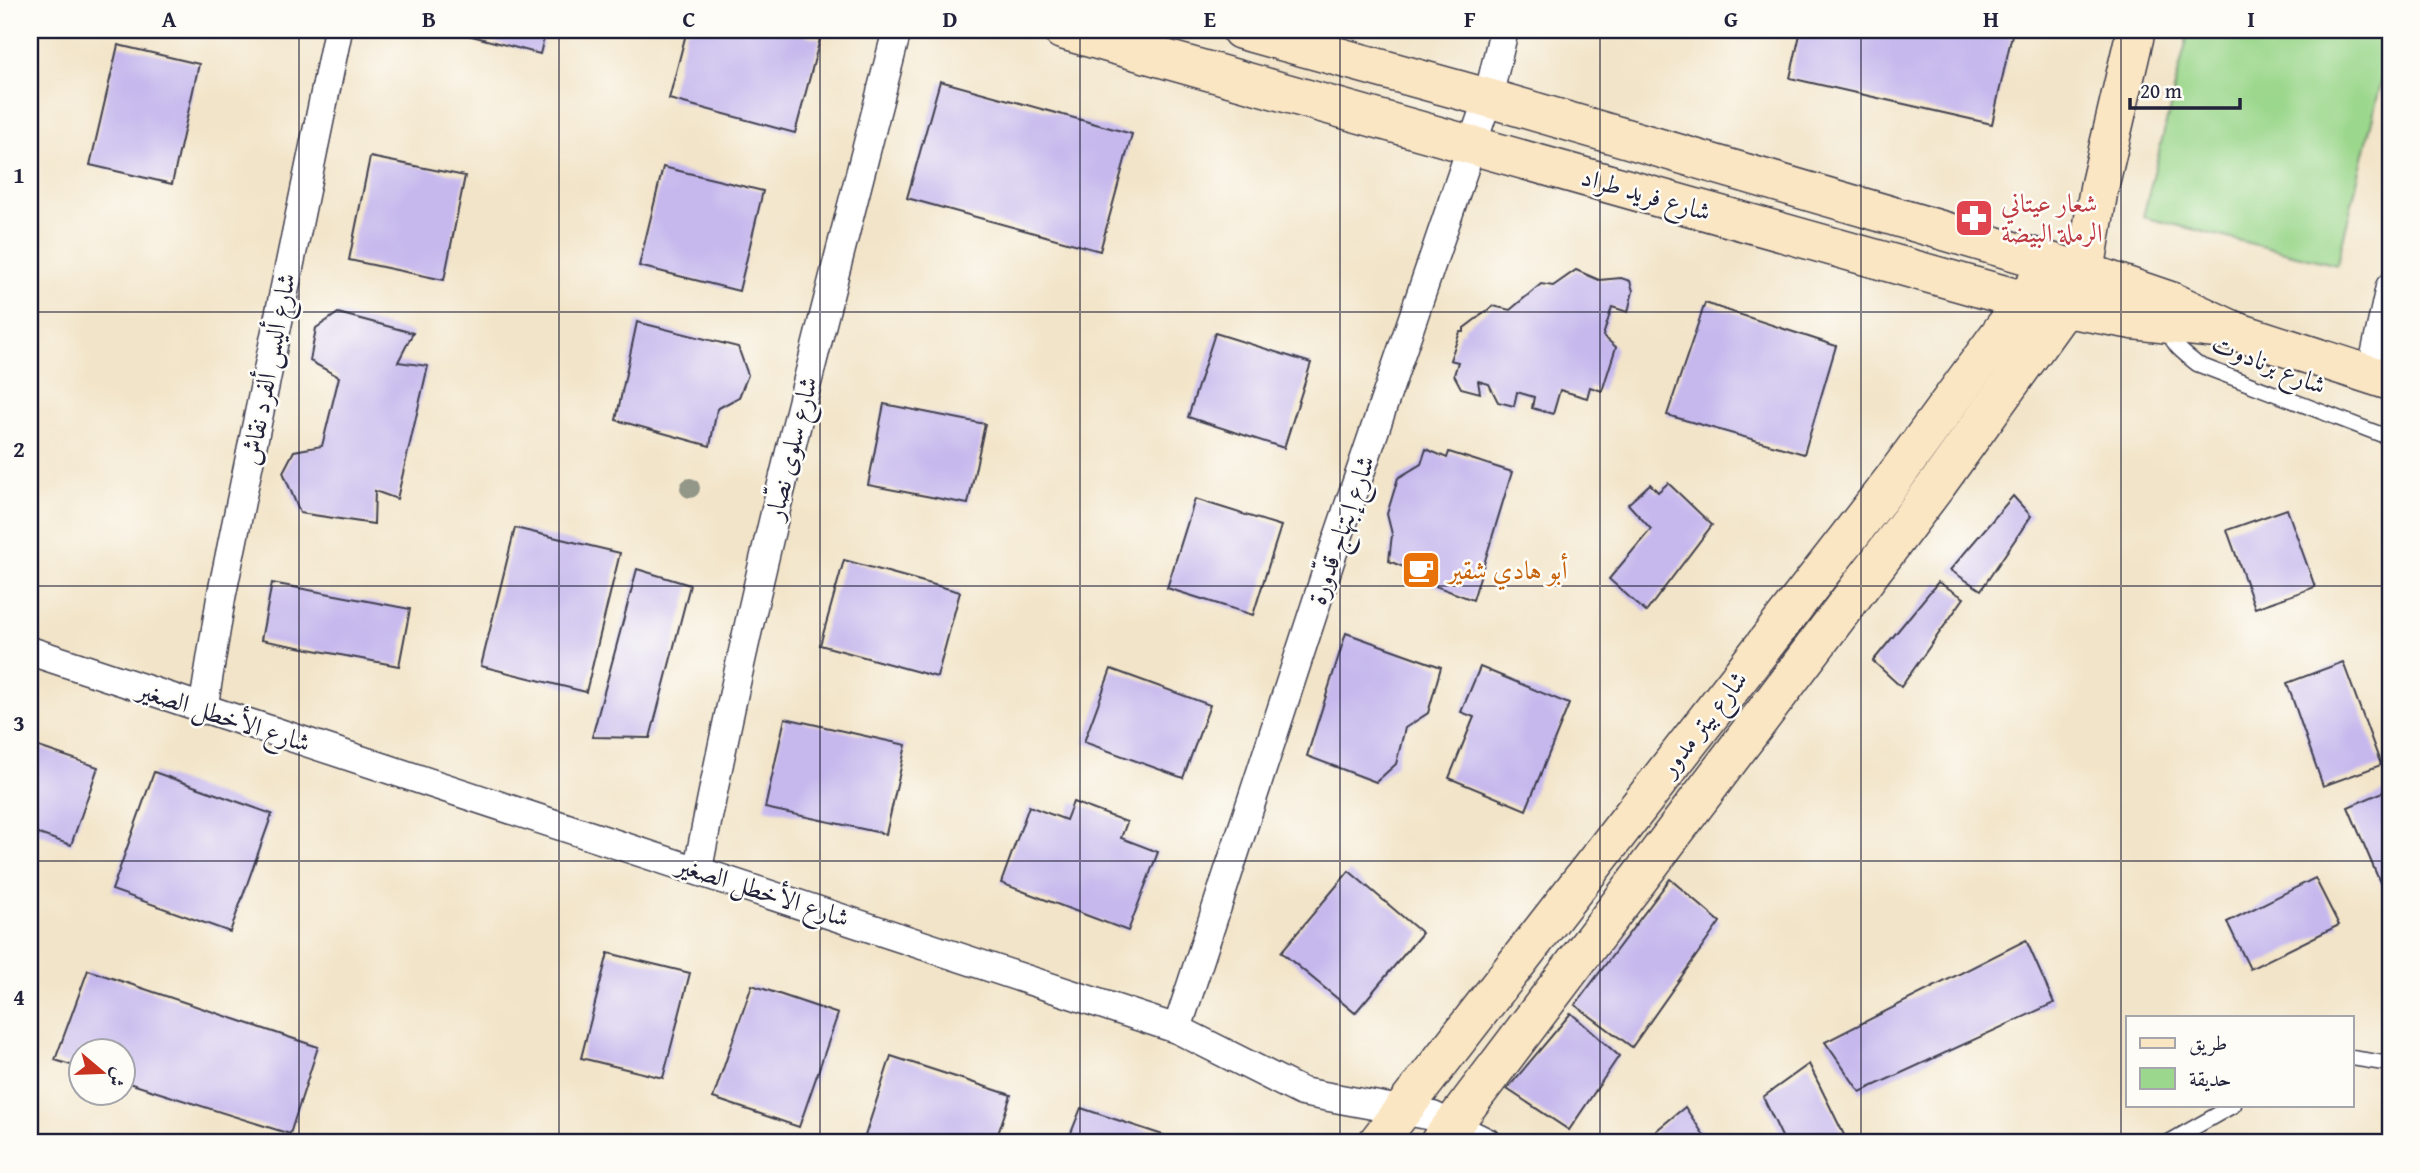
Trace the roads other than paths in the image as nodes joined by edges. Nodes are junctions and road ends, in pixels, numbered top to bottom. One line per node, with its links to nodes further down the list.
1 (338, 30): 17 (street, شارع أليس ألفرد نقاش)
2 (897, 30): 18 (street, شارع سلوى نصّار)
3 (1062, 30): 8 (street, شارع فريد طراد)
4 (1241, 30): 7 (street, شارع فريد طراد)
5 (1504, 30): 7 (street, شارع إبتهاج قدّورة)
6 (2137, 30): 9 (street)
7 (1488, 98): 8 (street, شارع إبتهاج قدّورة); 9 (street, شارع فريد طراد)
8 (1472, 144): 11 (street, شارع فريد طراد); 21 (street, شارع إبتهاج قدّورة)
9 (2068, 267): 11 (street, شارع بيتر مدور); 12 (street, شارع بيتر مدور); 13 (street, شارع فريد طراد)
10 (2390, 287): 14 (street)
11 (2026, 301): 12 (street, شارع فريد طراد); 19 (street, شارع بيتر مدور)
12 (2064, 308): 13 (street, شارع فريد طراد); 20 (street, شارع بيتر مدور)
13 (2171, 313): 14 (street, شارع فريد طراد); 15 (lane, شارع برنادوت)
14 (2380, 377)
15 (2390, 438)
16 (30, 651): 17 (street, شارع الأخطل الصغير)
17 (203, 710): 18 (street, شارع الأخطل الصغير)
18 (698, 869): 21 (street, شارع الأخطل الصغير)
19 (1512, 968): 20 (street); 25 (street, شارع بيتر مدور)
20 (1553, 993): 26 (street, شارع بيتر مدور)
21 (1177, 1029): 25 (street, شارع الأخطل الصغير)
22 (2354, 1058): 23 (lane)
23 (2390, 1064)
24 (2232, 1106): 29 (lane)
25 (1403, 1108): 26 (street, شارع الأخطل الصغير); 27 (street, شارع بيتر مدور)
26 (1447, 1134): 28 (street, شارع الأخطل الصغير)
27 (1377, 1143)
28 (1488, 1143)
29 (2167, 1143)

